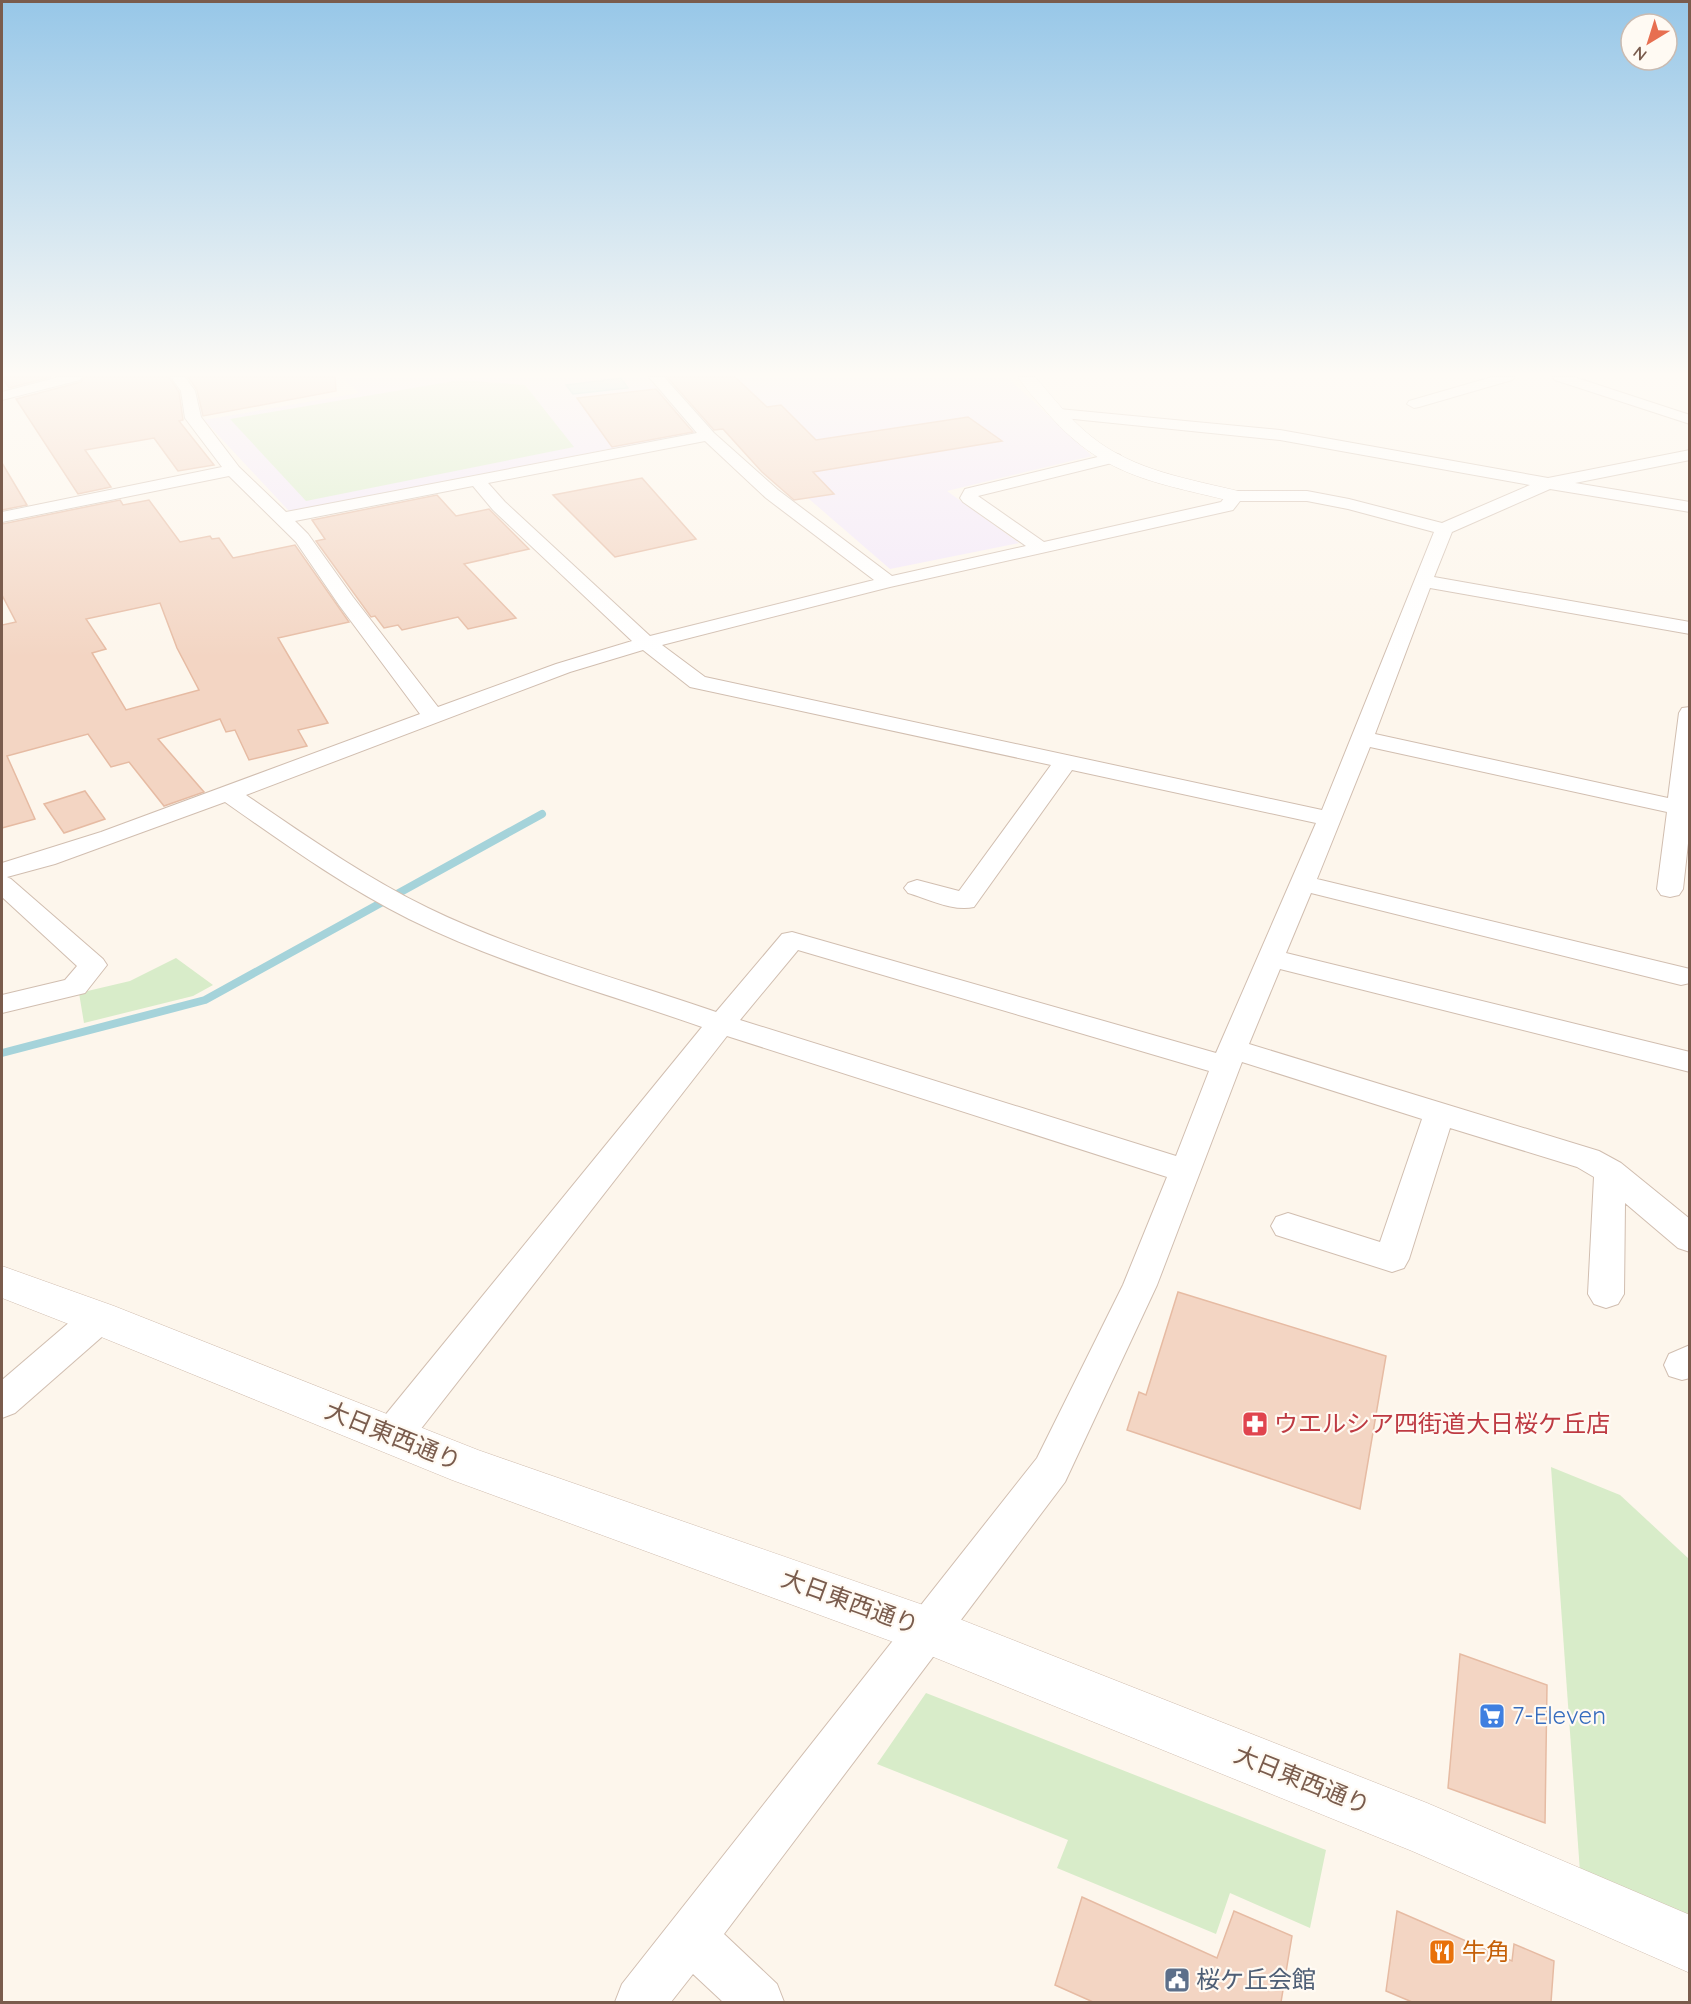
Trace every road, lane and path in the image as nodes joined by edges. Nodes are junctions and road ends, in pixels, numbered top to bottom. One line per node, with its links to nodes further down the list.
1 (233, 470): 14 (street)
2 (230, 471): 13 (street)
3 (526, 471): 9 (street)
4 (746, 471): 18 (street)
5 (1063, 471): 16 (street)
6 (1146, 471): 11 (street)
7 (1479, 471): 10 (street)
8 (1611, 471): 10 (street)
9 (476, 480): 14 (street); 20 (street)
10 (1549, 483): 12 (street); 15 (street)
11 (1235, 496): 15 (street); 16 (street)
12 (1689, 507)
13 (2, 517)
14 (282, 518): 22 (street)
15 (1444, 529): 17 (street)
16 (1041, 548): 18 (street)
17 (1422, 581): 19 (street); 23 (street)
18 (889, 582): 20 (street)
19 (1689, 628)
20 (646, 643): 22 (street); 24 (street)
21 (1689, 713): 26 (street)
22 (434, 717): 25 (street)
23 (1362, 738): 26 (street); 27 (street)
24 (1065, 763): 27 (street); 31 (street)
25 (229, 794): 28 (street); 36 (street)
26 (1684, 809): 32 (street)
27 (1330, 819): 29 (street)
28 (2, 871)
29 (1301, 883): 33 (street); 34 (street)
30 (2, 884): 35 (street)
31 (917, 888)
32 (1670, 889)
33 (1270, 958): 37 (street); 38 (street)
34 (1681, 976)
35 (2, 1004)
36 (721, 1024): 37 (street); 40 (street); 48 (street)
37 (1229, 1057): 39 (street); 40 (street)
38 (1689, 1062)
39 (1439, 1113): 41 (street); 42 (street)
40 (1186, 1171): 49 (street)
41 (1610, 1171): 43 (street); 45 (street)
42 (1288, 1226)
43 (1689, 1239)
44 (2, 1282): 46 (street, 大日東西通り)
45 (1606, 1294)
46 (99, 1318): 47 (street); 48 (street, 大日東西通り)
47 (2, 1402)
48 (392, 1436): 49 (street, 大日東西通り)
49 (929, 1631): 50 (street); 51 (street, 大日東西通り)
50 (691, 1937): 52 (street); 53 (street)
51 (1689, 1944)
52 (640, 2002)
53 (759, 2002)

